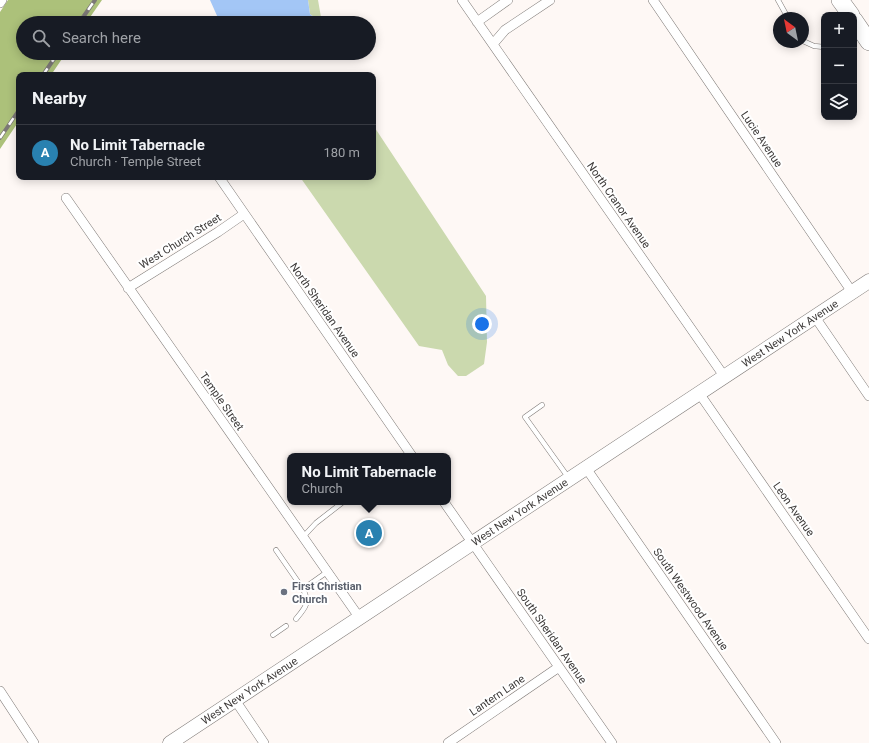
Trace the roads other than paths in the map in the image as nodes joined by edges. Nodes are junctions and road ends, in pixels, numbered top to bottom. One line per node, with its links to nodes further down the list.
1 (2, 0): 8 (street)
2 (462, 0): 11 (street, North Cranor Avenue)
3 (508, 0): 11 (street)
4 (550, 0): 15 (street)
5 (653, 0): 22 (street, Lucie Avenue)
6 (778, 0): 9 (lane)
7 (840, 0): 10 (highway)
8 (0, 3)
9 (785, 12)
10 (848, 12)
11 (477, 22): 15 (street, North Cranor Avenue)
12 (857, 26): 13 (highway)
13 (869, 42)
14 (809, 44): 16 (lane)
15 (494, 45): 24 (street, North Cranor Avenue)
16 (821, 47)
17 (221, 180): 19 (street, North Sheridan Avenue)
18 (66, 198): 21 (street, Temple Street)
19 (244, 214): 21 (street, West Church Street); 28 (street, North Sheridan Avenue)
20 (869, 281): 22 (main road, West New York Avenue)
21 (128, 288): 33 (street, Temple Street)
22 (852, 292): 23 (main road, West New York Avenue)
23 (814, 317): 24 (main road, West New York Avenue); 26 (street)
24 (724, 376): 25 (main road, West New York Avenue)
25 (699, 393): 29 (main road, West New York Avenue); 42 (street, Leon Avenue)
26 (869, 396)
27 (542, 405): 30 (lane)
28 (410, 453)
29 (586, 468): 30 (main road, West New York Avenue); 51 (street, South Westwood Avenue)
30 (569, 479): 34 (main road, West New York Avenue)
31 (339, 505): 33 (lane)
32 (446, 505): 34 (street)
33 (303, 537): 36 (street, Temple Street)
34 (472, 543): 38 (main road, West New York Avenue); 43 (street, South Sheridan Avenue)
35 (276, 550): 37 (lane)
36 (327, 572): 37 (lane); 38 (street, Temple Street)
37 (303, 589): 39 (lane)
38 (359, 617): 45 (main road, West New York Avenue)
39 (296, 619)
40 (286, 626): 41 (lane)
41 (273, 635)
42 (869, 639)
43 (559, 667): 49 (street, Lantern Lane); 50 (street, South Sheridan Avenue)
44 (0, 691): 46 (street)
45 (235, 700): 47 (main road, West New York Avenue); 48 (street)
46 (34, 743)
47 (170, 743)
48 (264, 743)
49 (448, 743)
50 (612, 743)
51 (776, 743)

